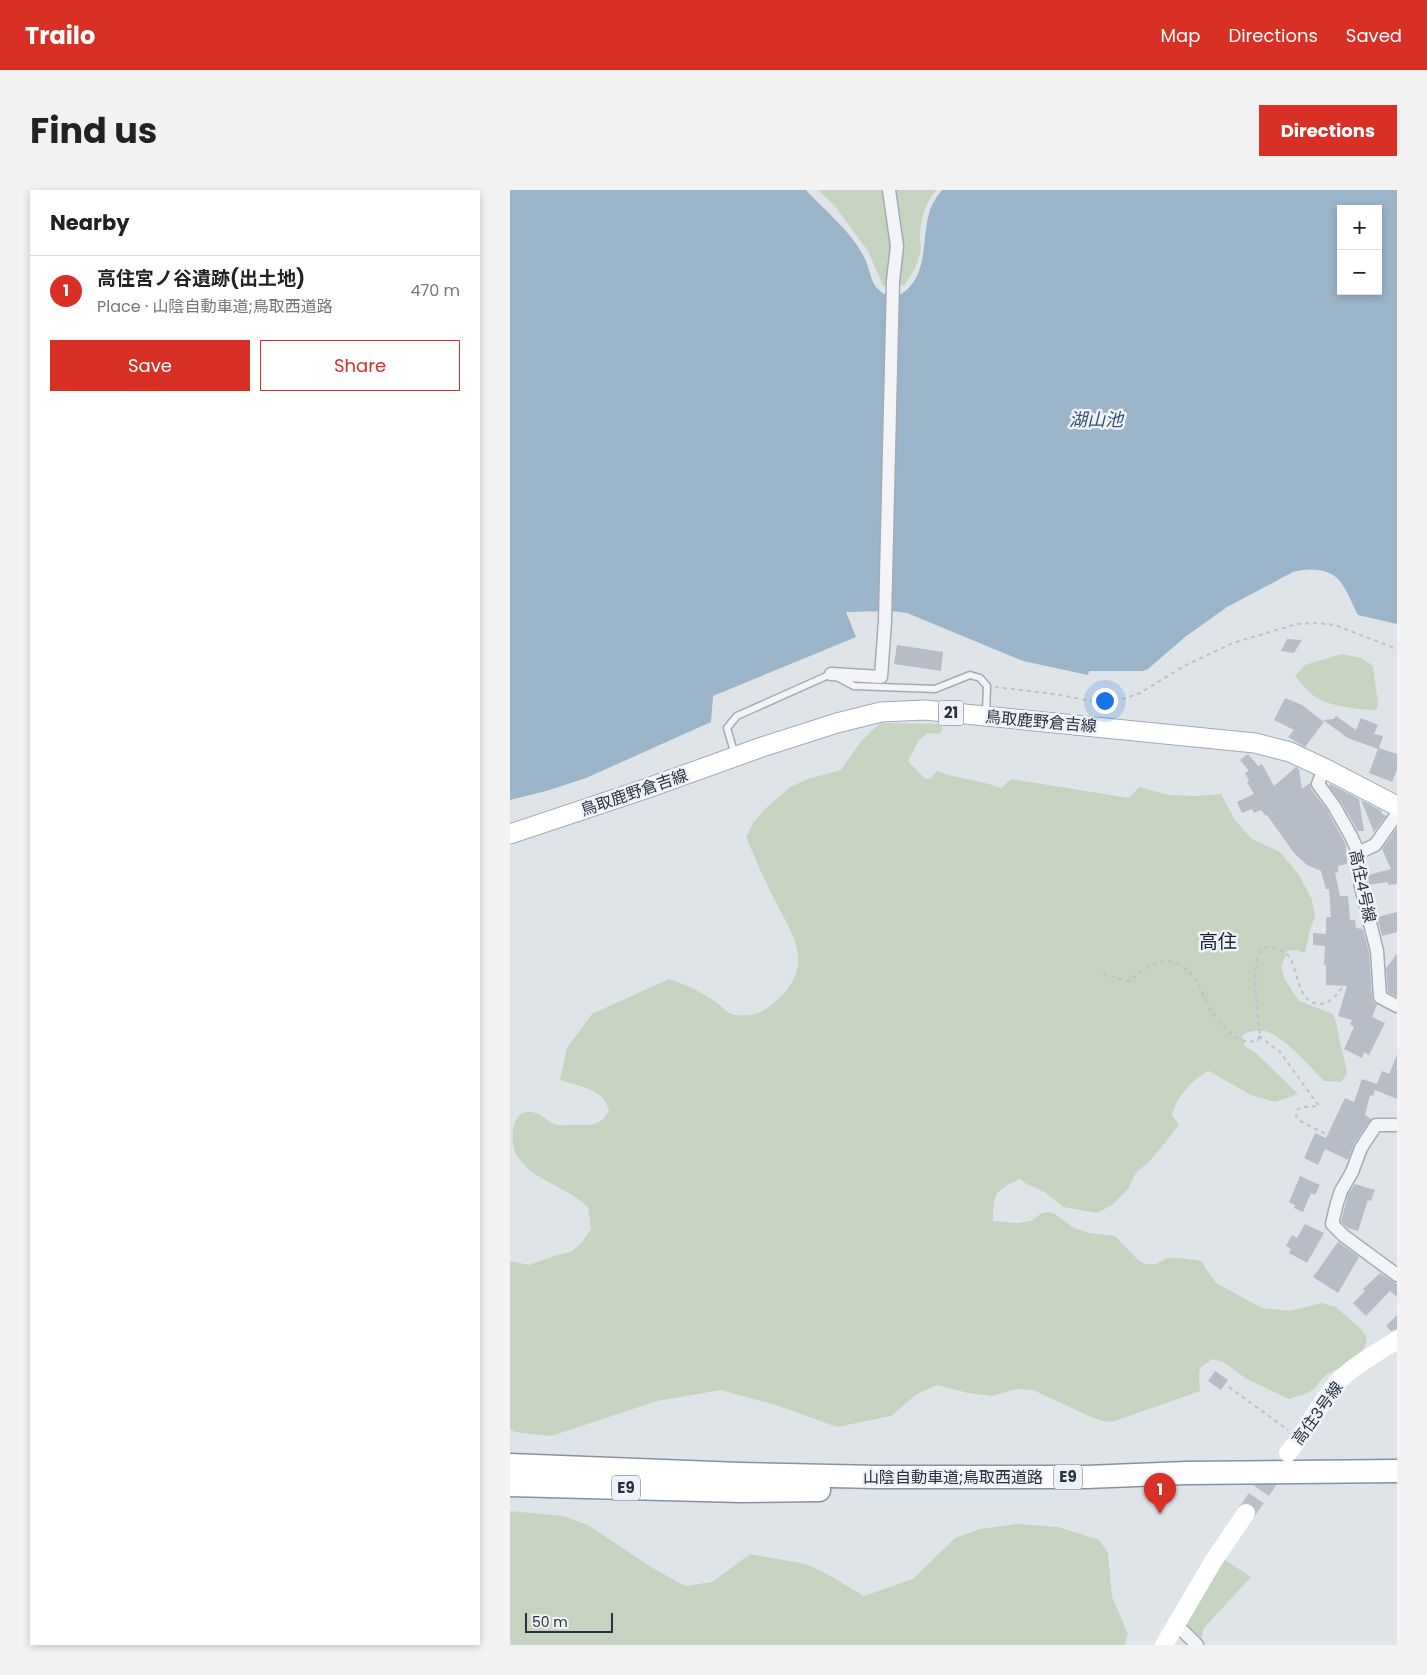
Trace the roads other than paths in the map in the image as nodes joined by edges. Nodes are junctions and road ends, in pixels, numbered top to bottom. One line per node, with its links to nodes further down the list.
1 (889, 190): 2 (street)
2 (831, 674): 3 (lane); 4 (lane)
3 (986, 716): 4 (main road, 鳥取鹿野倉吉線 / 21); 5 (main road, 鳥取鹿野倉吉線 / 21)
4 (736, 756): 8 (main road, 鳥取鹿野倉吉線 / 21)
5 (1324, 768): 6 (main road, 鳥取鹿野倉吉線 / 21); 9 (street, 高住4号線)
6 (1397, 806)
7 (1397, 814): 9 (street)
8 (510, 834)
9 (1356, 854): 10 (street, 高住4号線)
10 (1397, 1006)
11 (1397, 1125): 12 (street)
12 (1397, 1275)
13 (1397, 1340): 14 (street, 高住3号線)
14 (1288, 1453)
15 (510, 1465): 16 (highway, 山陰自動車道;鳥取西道路 / E9)
16 (1397, 1471)
17 (1397, 1478): 18 (highway, 山陰自動車道;鳥取西道路 / E9)
18 (510, 1485)
19 (1246, 1513): 20 (street)
20 (1176, 1624): 21 (street); 22 (street)
21 (1164, 1645)
22 (1197, 1645)

